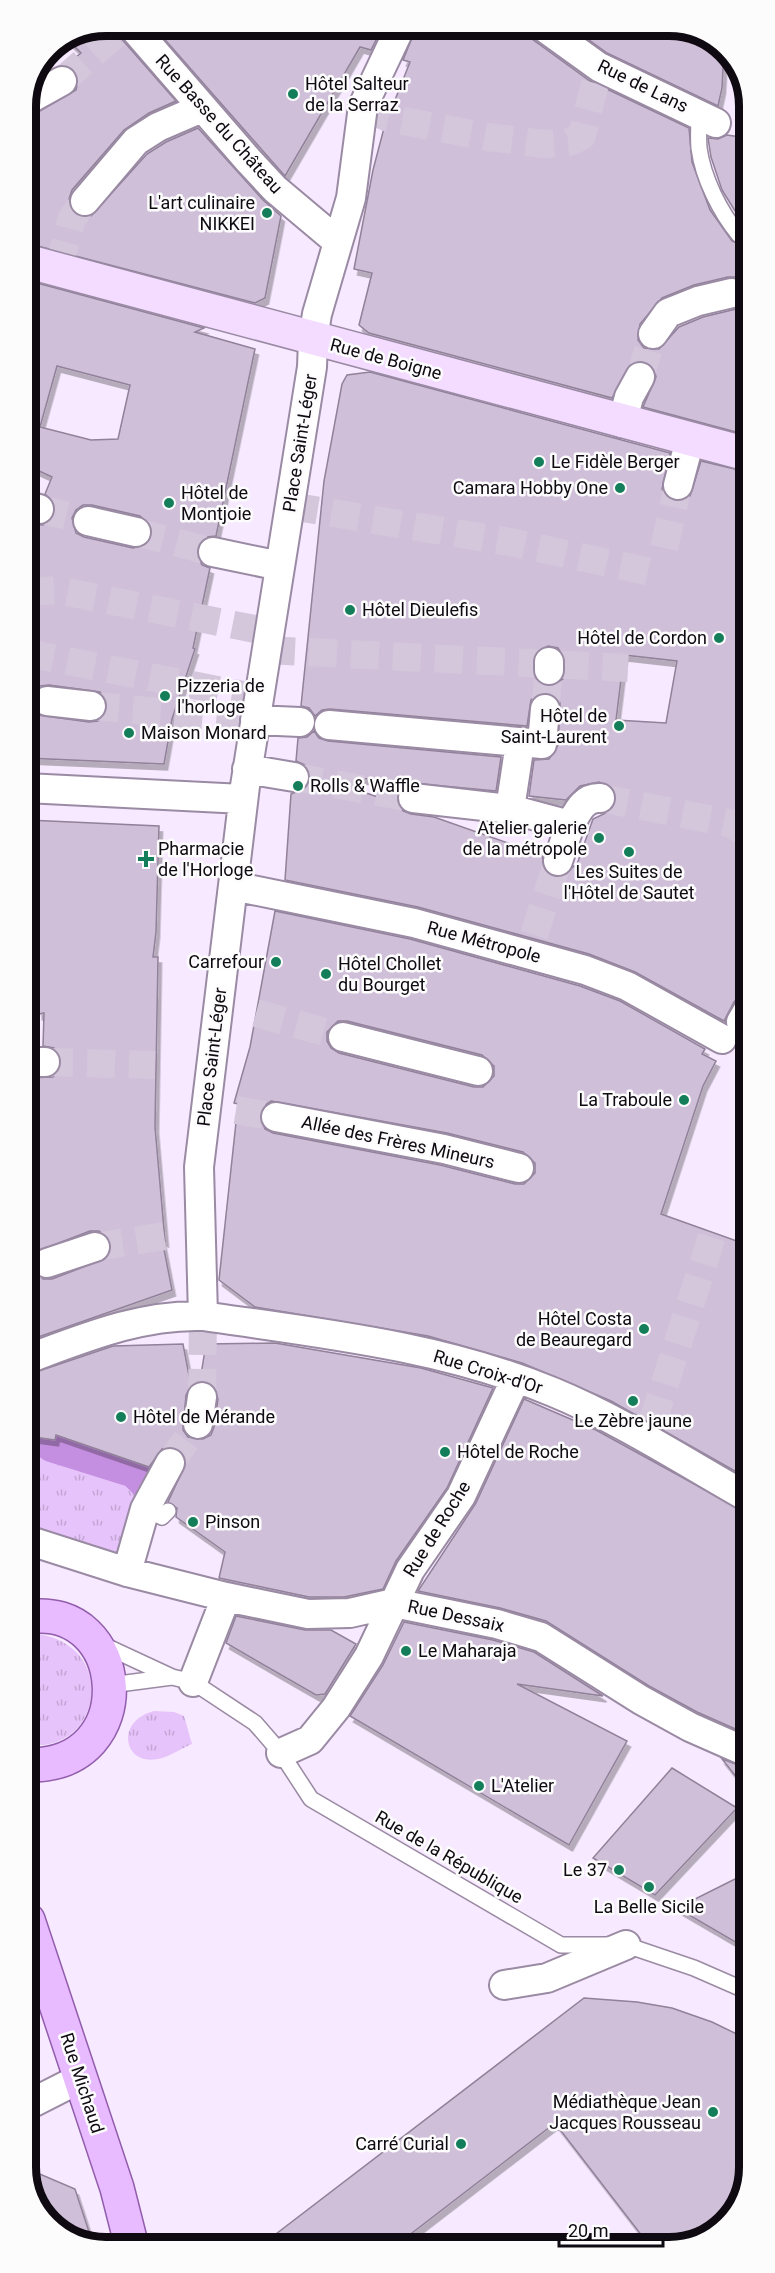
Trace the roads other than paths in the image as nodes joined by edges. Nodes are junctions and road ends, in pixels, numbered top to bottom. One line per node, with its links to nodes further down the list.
1 (138, 36): 6 (street, Rue Basse du Château)
2 (396, 36): 10 (street, Place Saint-Léger)
3 (556, 36): 7 (street, Rue de Lans)
4 (62, 81): 5 (street)
5 (37, 95)
6 (202, 108): 8 (street); 10 (street, Rue Basse du Château)
7 (708, 119): 9 (lane)
8 (85, 201)
9 (739, 235)
10 (338, 242): 14 (street, Place Saint-Léger)
11 (36, 264): 14 (street, Rue de Boigne)
12 (732, 293): 13 (street)
13 (653, 334)
14 (313, 339): 16 (street, Rue de Boigne); 23 (street, Place Saint-Léger)
15 (640, 377): 16 (street)
16 (621, 423): 17 (street, Rue de Boigne)
17 (690, 440): 18 (street, Rue de Boigne); 19 (street)
18 (739, 452)
19 (678, 485)
20 (88, 521): 21 (street)
21 (136, 532)
22 (213, 552): 23 (street)
23 (280, 566): 27 (street, Place Saint-Léger)
24 (47, 701): 25 (street)
25 (91, 706)
26 (545, 709): 30 (street)
27 (255, 720): 28 (street); 31 (street, Place Saint-Léger)
28 (300, 722)
29 (329, 725): 30 (street)
30 (520, 742): 37 (street)
31 (248, 769): 32 (street); 36 (street, Place Saint-Léger)
32 (294, 777)
33 (36, 788): 36 (street)
34 (413, 798): 37 (street)
35 (600, 798): 38 (street)
36 (243, 799): 40 (street, Place Saint-Léger)
37 (510, 809): 38 (street)
38 (570, 825): 39 (street)
39 (558, 861)
40 (233, 886): 41 (street, Rue Métropole); 48 (street, Place Saint-Léger)
41 (737, 1024)
42 (343, 1037): 43 (street)
43 (478, 1071)
44 (276, 1117): 45 (street, Allée des Frères Mineurs)
45 (519, 1168)
46 (95, 1247): 47 (street)
47 (46, 1263)
48 (202, 1316): 49 (street, Rue Croix-d'Or); 50 (street, Rue Croix-d'Or)
49 (36, 1356)
50 (516, 1378): 52 (street, Rue Croix-d'Or); 56 (street, Rue de Roche)
51 (170, 1463): 54 (street)
52 (739, 1492)
53 (36, 1543): 54 (street, Rue Dessaix)
54 (128, 1572): 55 (street, Rue Dessaix)
55 (226, 1597): 56 (street, Rue Dessaix); 59 (street)
56 (394, 1603): 61 (street, Rue Dessaix); 62 (street, Rue de Roche)
57 (36, 1617): 58 (main road)
58 (93, 1641): 59 (lane, Rue de la République); 60 (main road)
59 (183, 1679): 60 (lane); 62 (lane, Rue de la République)
60 (111, 1685): 63 (main road)
61 (739, 1749)
62 (280, 1753): 65 (lane, Rue de la République)
63 (36, 1766)
64 (36, 1944): 68 (main road, Rue Michaud)
65 (626, 1945): 66 (street); 67 (lane, Rue de la République)
66 (504, 1985)
67 (739, 1988)
68 (81, 2078): 69 (street); 70 (main road, Rue Michaud)
69 (36, 2101)
70 (129, 2237)

